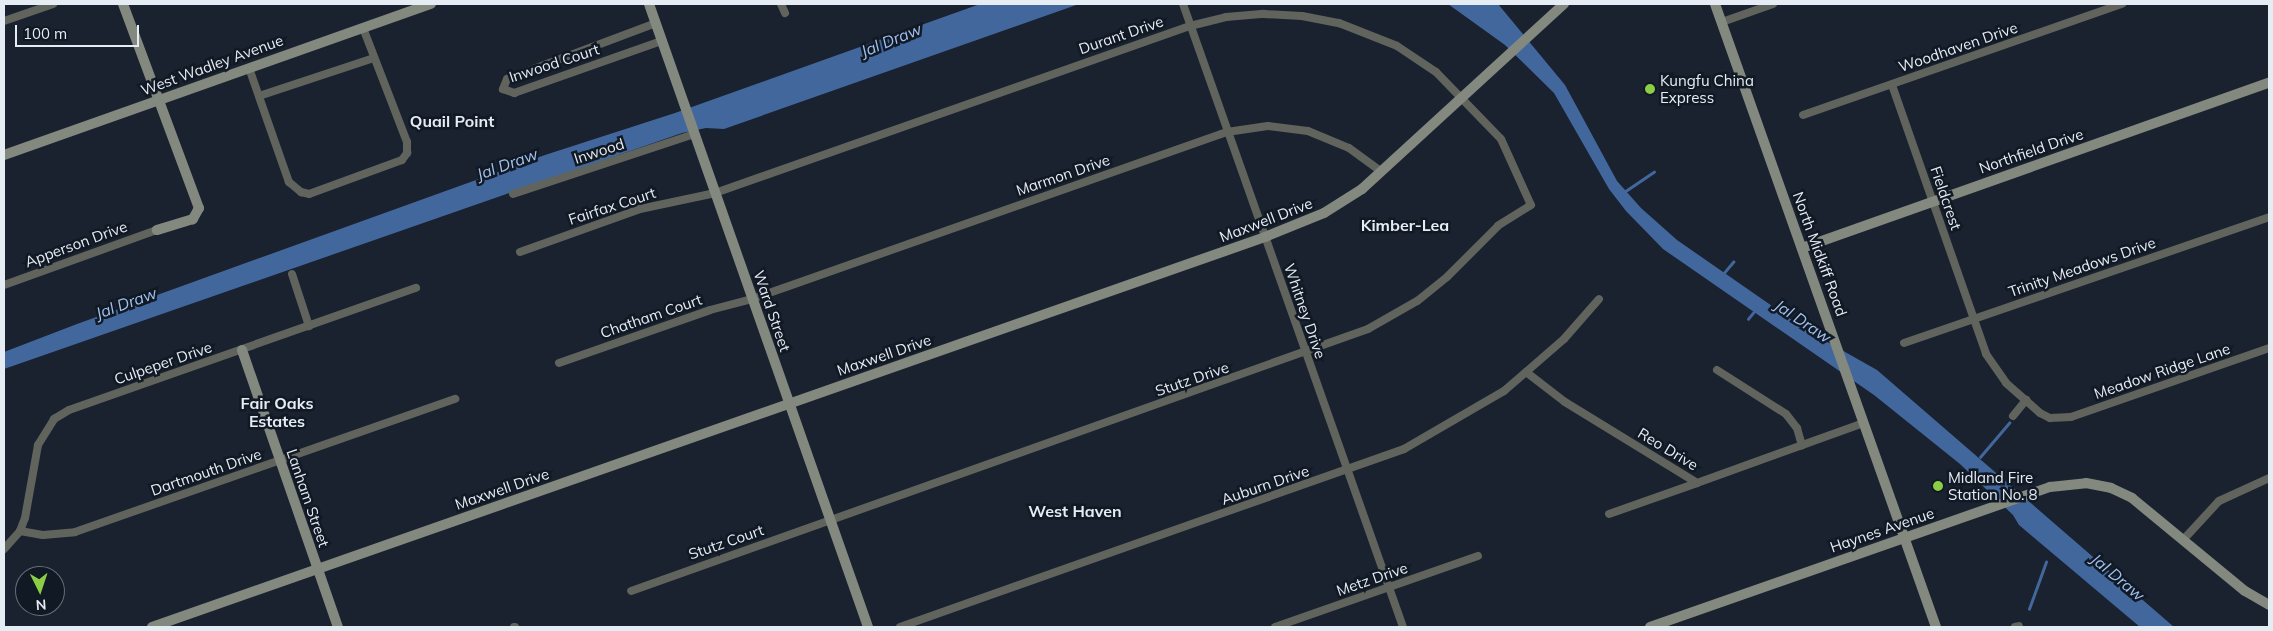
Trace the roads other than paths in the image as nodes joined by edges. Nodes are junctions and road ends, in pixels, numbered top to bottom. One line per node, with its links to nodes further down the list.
1 (53, 4): 12 (street)
2 (123, 4): 24 (street)
3 (431, 4): 16 (street, West Wadley Avenue)
4 (649, 4): 14 (street, Ward Street)
5 (781, 4): 11 (street)
6 (1183, 4): 15 (street, Whitney Drive)
7 (1564, 4): 23 (street, Maxwell Drive)
8 (1715, 4): 13 (street, North Midkiff Road)
9 (1773, 4): 13 (street)
10 (2122, 4): 21 (street, Woodhaven Drive)
11 (785, 13)
12 (4, 21)
13 (1722, 22): 37 (street, North Midkiff Road)
14 (656, 23): 17 (street, Ward Street); 17 (street, Inwood Court)
15 (1190, 26): 23 (street, Durant Drive); 26 (street, Whitney Drive); 30 (street, Durant Drive)
16 (363, 28): 18 (street); 19 (street, West Wadley Avenue)
17 (662, 41): 27 (street, Ward Street)
18 (374, 58): 22 (street); 22 (street)
19 (249, 68): 22 (street); 24 (street, West Wadley Avenue)
20 (2269, 83): 32 (street, Northfield Drive)
21 (1892, 84): 25 (street, Woodhaven Drive); 32 (street, Fieldcrest)
22 (259, 96)
23 (1462, 96): 29 (street, Maxwell Drive); 33 (street, Durant Drive)
24 (157, 101): 28 (street, West Wadley Avenue); 35 (street)
25 (1804, 115)
26 (1227, 132): 29 (street, Marmon Drive); 36 (street, Whitney Drive); 42 (street, Marmon Drive)
27 (694, 134): 30 (street, Ward Street); 31 (street, Inwood)
28 (4, 155)
29 (1382, 171): 36 (street, Maxwell Drive)
30 (715, 193): 38 (street, Fairfax Court); 42 (street, Ward Street)
31 (513, 194)
32 (1932, 202): 37 (street, Northfield Drive); 44 (street, Fieldcrest)
33 (1531, 205): 49 (street, Stutz Drive)
34 (2269, 217): 44 (street, Trinity Meadows Drive)
35 (157, 230): 40 (street, Apperson Drive)
36 (1265, 237): 49 (street, Whitney Drive); 55 (street, Maxwell Drive)
37 (1802, 248): 58 (street, North Midkiff Road)
38 (520, 252)
39 (292, 274): 45 (street)
40 (4, 285)
41 (416, 288): 45 (street, Culpeper Drive)
42 (752, 299): 50 (street, Chatham Court); 55 (street, Ward Street)
43 (1599, 299): 52 (street, Auburn Drive)
44 (1974, 319): 46 (street, Trinity Meadows Drive); 54 (street, Fieldcrest)
45 (309, 326): 48 (street, Culpeper Drive)
46 (1904, 344)
47 (2269, 348): 57 (street, Meadow Ridge Lane)
48 (242, 350): 60 (street, Lanham Street); 66 (street, Culpeper Drive)
49 (1306, 354): 61 (street, Whitney Drive); 65 (street, Stutz Drive)
50 (559, 363)
51 (1717, 370): 59 (street)
52 (1526, 372): 61 (street, Auburn Drive); 63 (street, Reo Drive)
53 (455, 398): 60 (street, Dartmouth Drive)
54 (2026, 400): 56 (street); 57 (street, Fieldcrest)
55 (789, 404): 65 (street, Ward Street); 71 (street, Maxwell Drive)
56 (2013, 416)
57 (2063, 419)
58 (1864, 423): 59 (street, Reo Drive); 67 (street, North Midkiff Road)
59 (1802, 445): 63 (street, Reo Drive)
60 (279, 460): 66 (street, Dartmouth Drive); 71 (street, Lanham Street)
61 (1347, 470): 72 (street, Whitney Drive); 78 (street, Auburn Drive)
62 (2269, 478): 68 (street)
63 (1697, 483): 64 (street)
64 (1609, 514)
65 (830, 520): 73 (street, Stutz Court); 77 (street, Ward Street)
66 (20, 531): 69 (street, Culpeper Drive)
67 (1905, 538): 68 (street, Haynes Avenue); 81 (street, Haynes Avenue); 82 (street, North Midkiff Road)
68 (2183, 540): 74 (street, Haynes Avenue)
69 (4, 549)
70 (1478, 556): 72 (street, Metz Drive)
71 (317, 569): 75 (street, Maxwell Drive); 76 (street, Lanham Street)
72 (1389, 587): 79 (street, Metz Drive); 80 (street, Whitney Drive)
73 (631, 591)
74 (2269, 605)
75 (152, 627)
76 (338, 627)
77 (868, 627)
78 (900, 627)
79 (1275, 627)
80 (1403, 627)
81 (1650, 627)
82 (1936, 627)

